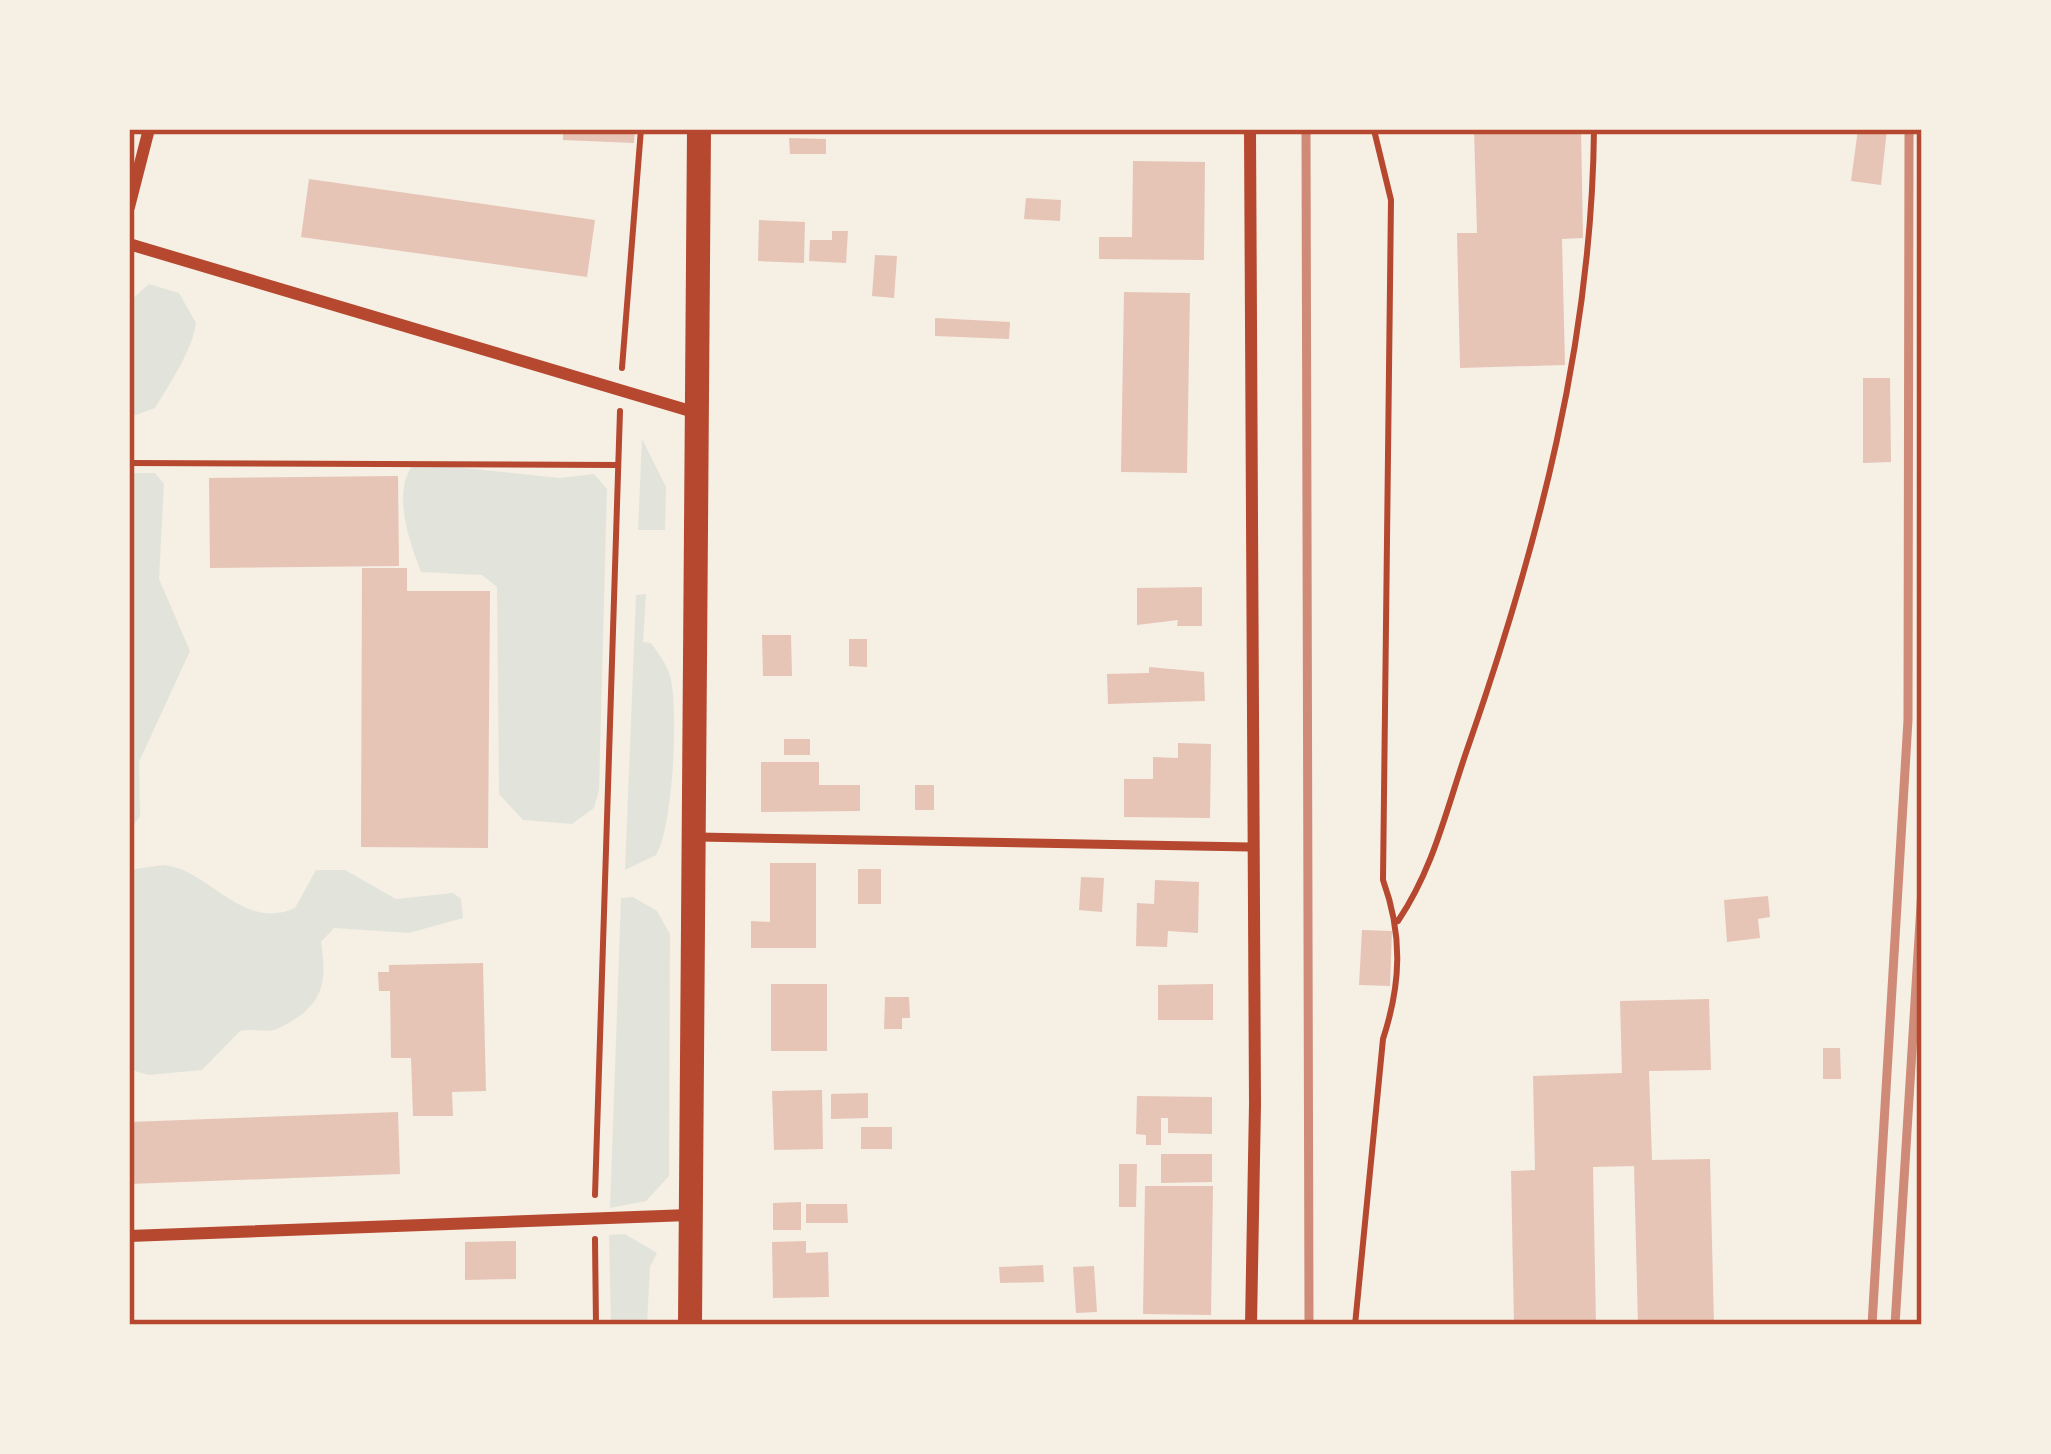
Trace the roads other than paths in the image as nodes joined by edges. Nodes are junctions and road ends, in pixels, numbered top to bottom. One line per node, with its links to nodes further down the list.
1 (149, 129): 4 (street)
2 (699, 129): 6 (main road)
3 (1250, 129): 8 (street)
4 (129, 207)
5 (129, 244): 6 (street)
6 (698, 413): 7 (main road)
7 (693, 837): 8 (lane); 9 (main road)
8 (1250, 847): 12 (street)
9 (688, 1215): 10 (street); 11 (main road)
10 (129, 1236)
11 (690, 1325)
12 (1251, 1325)

